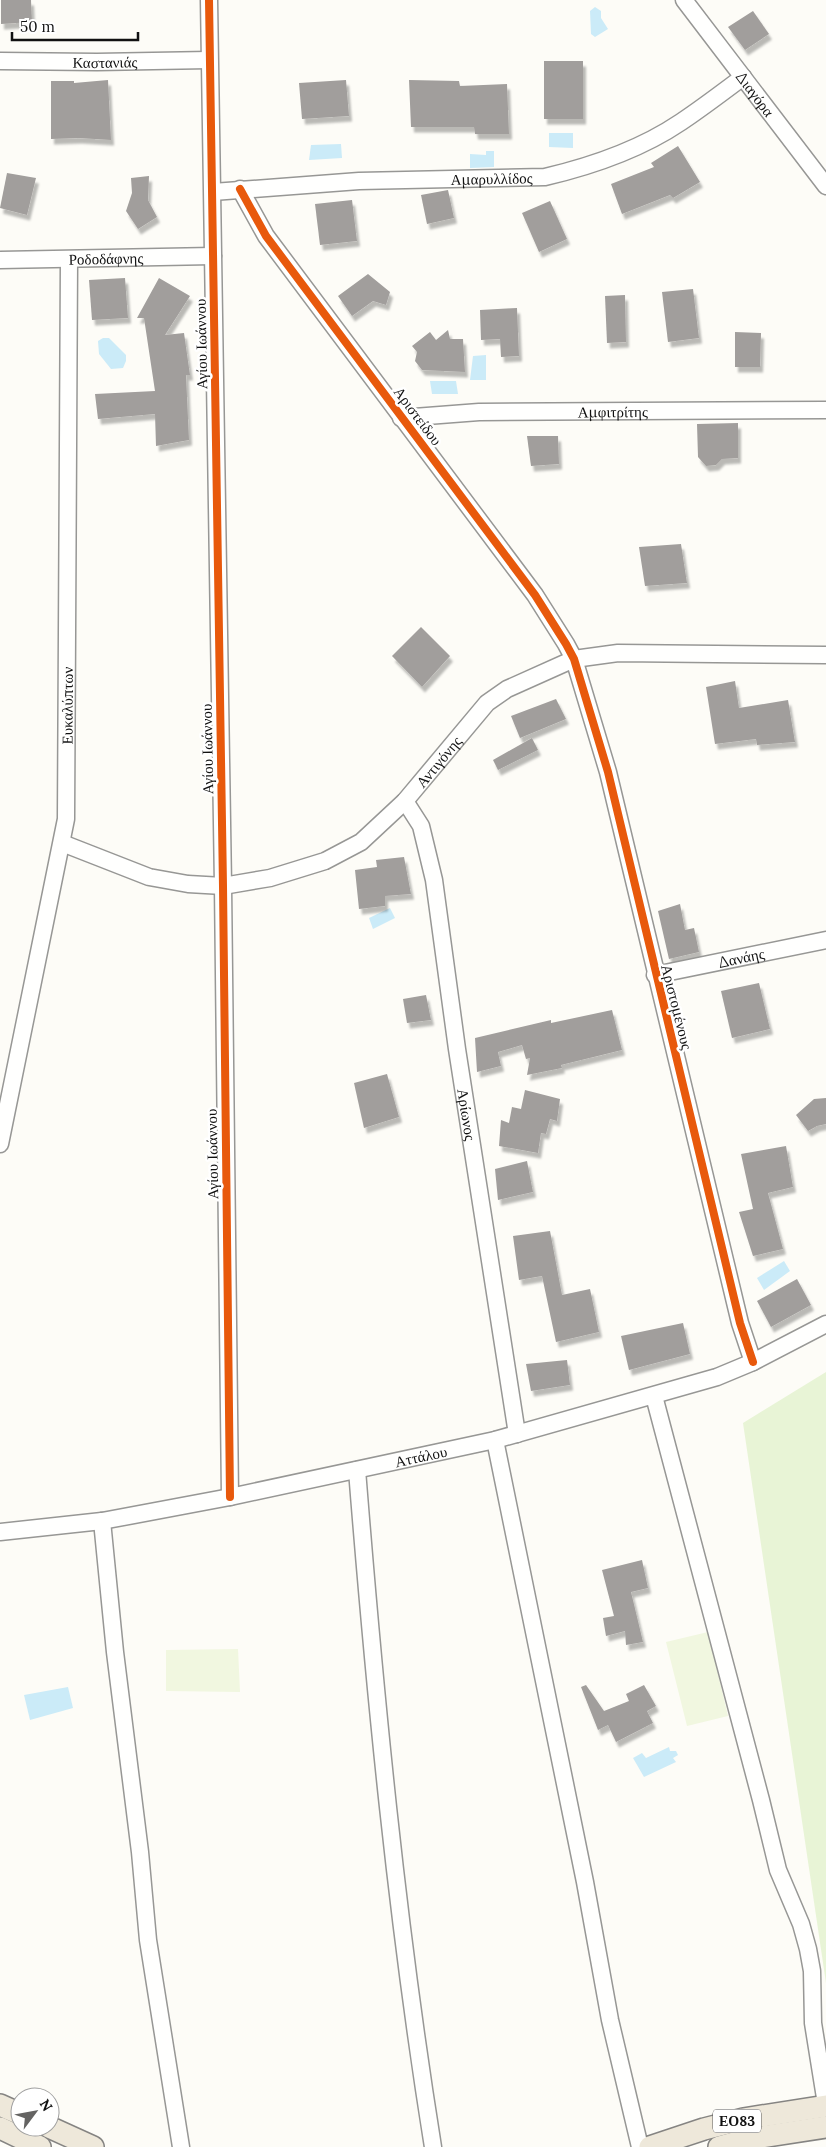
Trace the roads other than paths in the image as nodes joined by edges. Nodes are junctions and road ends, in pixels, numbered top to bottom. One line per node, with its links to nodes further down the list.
1 (209, 0): 4 (street, Αγίου Ιωάννου)
2 (684, 0): 5 (street, Διαγόρα)
3 (0, 60): 4 (street, Καστανιάς)
4 (209, 60): 8 (street, Αγίου Ιωάννου)
5 (743, 77): 6 (street, Διαγόρα); 7 (street, Αμαρυλλίδος)
6 (826, 186)
7 (240, 189): 8 (street, Αμαρυλλίδος); 13 (street, Αριστείδου)
8 (213, 192): 9 (street, Αγίου Ιωάννου)
9 (213, 256): 11 (street, Ροδοδάφνης); 18 (street, Αγίου Ιωάννου)
10 (0, 260): 11 (street, Ροδοδάφνης)
11 (70, 260): 17 (street, Ευκαλύπτων)
12 (826, 410): 13 (street, Αμφιτρίτης)
13 (401, 418): 15 (street, Αριστείδου)
14 (826, 655): 15 (street, Αντιγόνης)
15 (574, 659): 16 (street, Αντιγόνης); 20 (street, Αριστομένους)
16 (405, 801): 18 (street, Αντιγόνης); 25 (street, Αρίωνος)
17 (62, 843): 18 (street, Αντιγόνης); 21 (street, Ευκαλύπτων)
18 (223, 886): 28 (street, Αγίου Ιωάννου)
19 (826, 940): 20 (street, Δανάης)
20 (655, 975): 23 (street, Αριστομένους)
21 (0, 1144)
22 (826, 1324): 23 (street, Αττάλου)
23 (753, 1362): 24 (street, Αττάλου)
24 (654, 1396): 25 (street, Αττάλου); 31 (street)
25 (516, 1434): 26 (street, Αττάλου)
26 (495, 1440): 27 (street, Αττάλου); 39 (street)
27 (357, 1470): 28 (street, Αττάλου); 38 (street)
28 (230, 1497): 29 (street, Αττάλου)
29 (102, 1521): 30 (street, Αττάλου); 37 (street)
30 (0, 1532)
31 (826, 2105): 40 (main road, ΕΟ83)
32 (826, 2127): 41 (main road, ΕΟ83)
33 (0, 2128): 35 (main road)
34 (60, 2132): 36 (main road)
35 (40, 2147)
36 (93, 2147)
37 (181, 2147)
38 (433, 2147)
39 (640, 2147)
40 (650, 2147)
41 (719, 2147)

